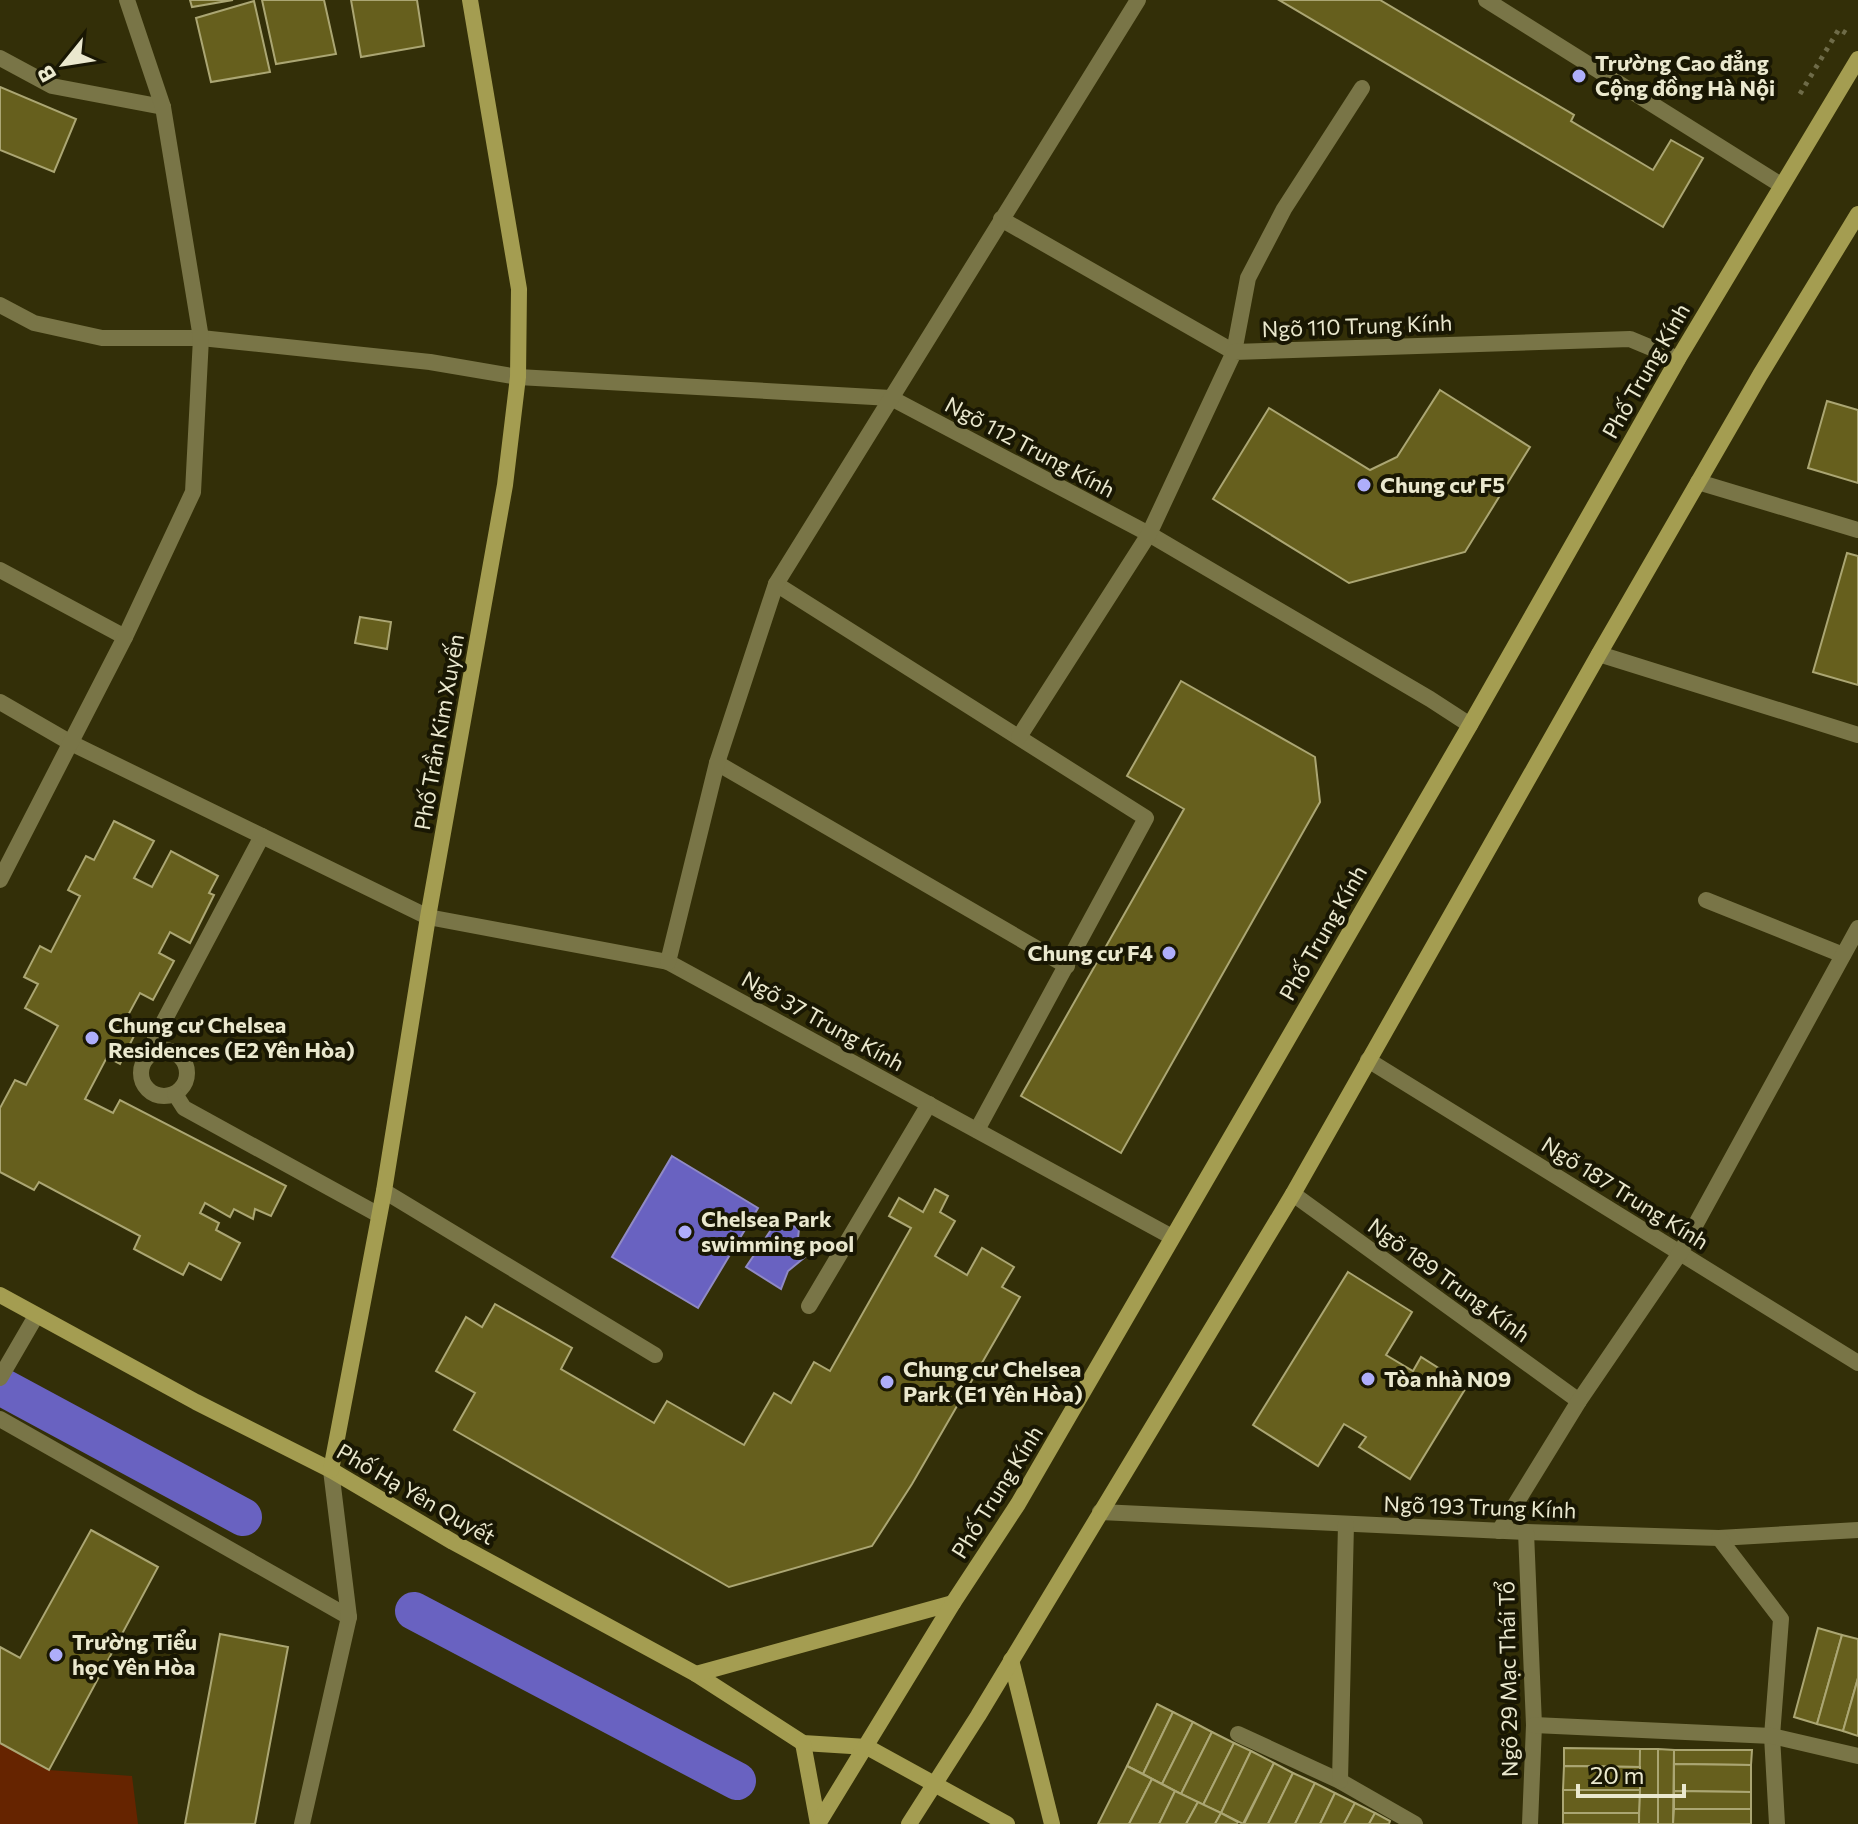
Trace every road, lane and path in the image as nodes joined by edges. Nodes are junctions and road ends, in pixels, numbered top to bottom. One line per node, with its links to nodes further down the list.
1 (127, 0): 10 (street)
2 (470, 0): 18 (main road, Phố Trần Kim Xuyến)
3 (1138, 0): 13 (street)
4 (1486, 0): 11 (street)
5 (1839, 29): 9 (path)
6 (0, 58): 10 (street)
7 (1858, 59): 11 (main road, Phố Trung Kính)
8 (1362, 88): 16 (street)
9 (1800, 94)
10 (163, 107): 15 (street)
11 (1781, 185): 17 (main road, Phố Trung Kính)
12 (1858, 214): 20 (main road)
13 (1001, 219): 16 (street); 19 (street)
14 (0, 305): 15 (street, Ngõ 112 Trung Kính)
15 (201, 338): 18 (street, Ngõ 112 Trung Kính); 25 (street)
16 (1234, 352): 17 (street, Ngõ 110 Trung Kính); 22 (street, Ngõ 110 Trung Kính)
17 (1678, 359): 28 (main road, Phố Trung Kính)
18 (518, 377): 19 (street, Ngõ 112 Trung Kính); 36 (main road, Phố Trần Kim Xuyến)
19 (891, 398): 22 (street, Ngõ 112 Trung Kính); 24 (street)
20 (1698, 482): 21 (street); 26 (main road)
21 (1858, 530)
22 (1149, 534): 28 (street, Ngõ 112 Trung Kính); 30 (street, Ngõ 110 Trung Kính)
23 (0, 570): 25 (street)
24 (776, 584): 30 (street); 32 (street)
25 (125, 637): 31 (street)
26 (1599, 654): 29 (street); 42 (main road)
27 (0, 702): 31 (street, Ngõ 37 Trung Kính)
28 (1470, 725): 49 (main road, Phố Trung Kính)
29 (1858, 735)
30 (1019, 737): 40 (street)
31 (71, 743): 33 (street, Ngõ 37 Trung Kính); 34 (street)
32 (717, 763): 39 (street); 40 (street)
33 (262, 836): 36 (street, Ngõ 37 Trung Kính); 41 (street)
34 (0, 880)
35 (1706, 900): 38 (street)
36 (428, 917): 39 (street, Ngõ 37 Trung Kính); 46 (main road, Phố Trần Kim Xuyến)
37 (1858, 928): 38 (street)
38 (1843, 955): 50 (street)
39 (668, 962): 44 (street, Ngõ 37 Trung Kính)
40 (1067, 966): 45 (street)
41 (155, 1052): 43 (street); 43 (street)
42 (1368, 1060): 47 (main road); 50 (street, Ngõ 187 Trung Kính)
43 (175, 1094): 48 (street)
44 (929, 1104): 45 (street, Ngõ 37 Trung Kính); 52 (street)
45 (977, 1130): 49 (street, Ngõ 37 Trung Kính)
46 (384, 1191): 48 (main road, Phố Trần Kim Xuyến); 54 (street)
47 (1293, 1194): 57 (street, Ngõ 189 Trung Kính); 60 (main road)
48 (379, 1215): 59 (main road, Phố Trần Kim Xuyến)
49 (1172, 1237): 66 (main road, Phố Trung Kính)
50 (1680, 1253): 55 (street, Ngõ 187 Trung Kính); 57 (street)
51 (0, 1295): 53 (main road, Phố Hạ Yên Quyết)
52 (809, 1306)
53 (36, 1316): 56 (street); 59 (main road, Phố Hạ Yên Quyết)
54 (655, 1355)
55 (1858, 1363)
56 (2, 1374)
57 (1579, 1401): 63 (street)
58 (0, 1419): 67 (street)
59 (331, 1470): 67 (street); 69 (main road, Phố Hạ Yên Quyết)
60 (1100, 1512): 61 (street, Ngõ 193 Trung Kính); 68 (main road)
61 (1346, 1524): 63 (street, Ngõ 193 Trung Kính); 76 (street)
62 (1858, 1530): 65 (street, Ngõ 193 Trung Kính)
63 (1499, 1531): 64 (street, Ngõ 193 Trung Kính)
64 (1526, 1532): 65 (street, Ngõ 193 Trung Kính); 70 (street, Ngõ 29 Mạc Thái Tổ)
65 (1719, 1538): 72 (street)
66 (953, 1603): 69 (main road); 74 (main road, Phố Trung Kính)
67 (349, 1617): 78 (street)
68 (1011, 1660): 77 (main road); 82 (main road)
69 (696, 1674): 73 (main road, Phố Hạ Yên Quyết)
70 (1534, 1725): 72 (street); 84 (street, Ngõ 29 Mạc Thái Tổ)
71 (1238, 1734): 76 (street)
72 (1772, 1736): 75 (street); 85 (street)
73 (803, 1743): 74 (main road, Phố Hạ Yên Quyết); 79 (main road)
74 (867, 1747): 77 (main road); 79 (main road, Phố Trung Kính)
75 (1858, 1756)
76 (1340, 1781): 83 (street)
77 (935, 1786): 80 (main road); 81 (main road)
78 (302, 1824)
79 (818, 1824)
80 (909, 1824)
81 (1007, 1824)
82 (1052, 1824)
83 (1415, 1824)
84 (1530, 1824)
85 (1777, 1824)

